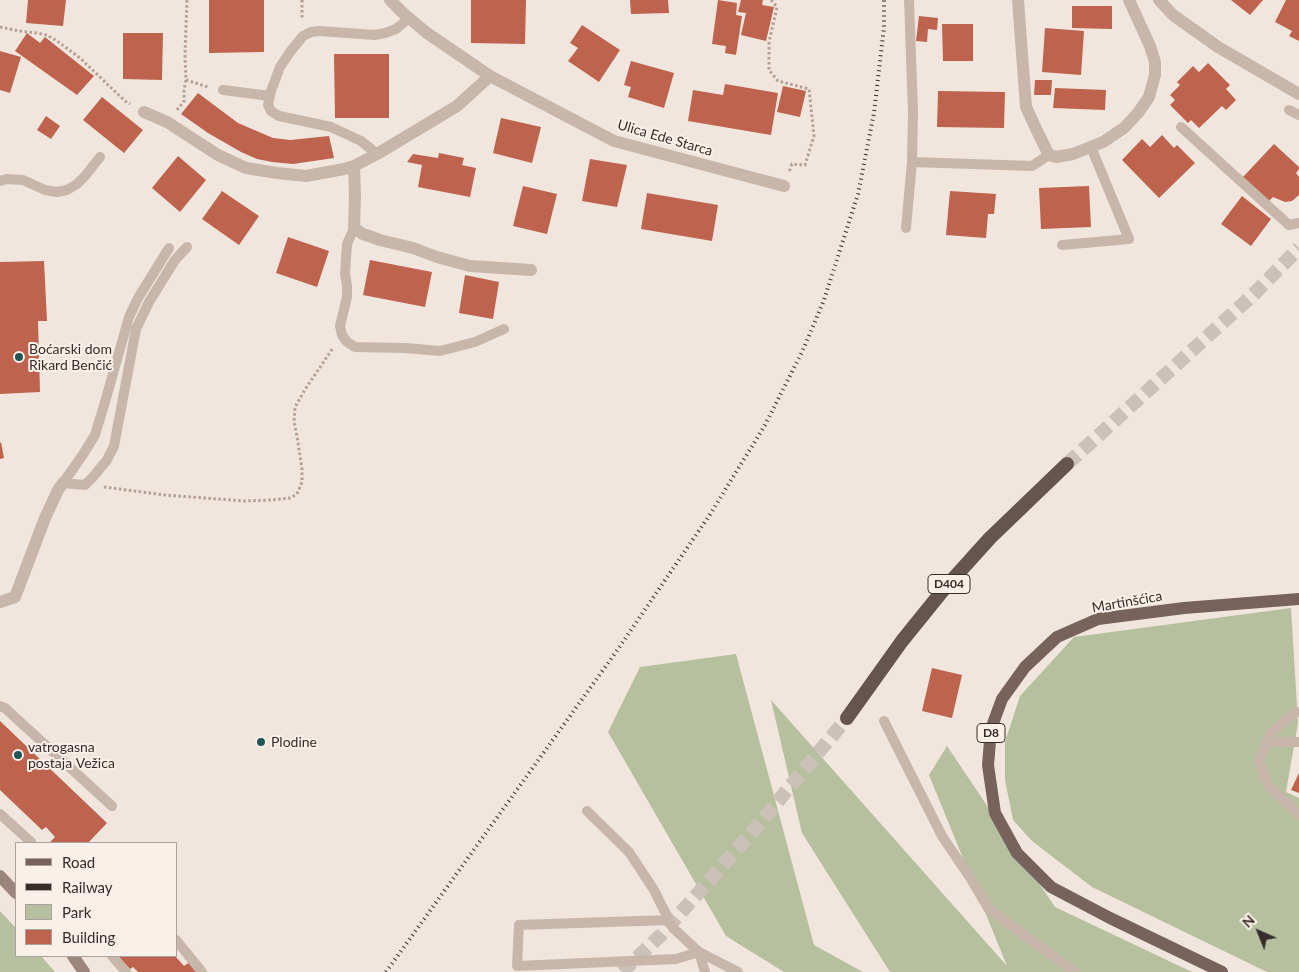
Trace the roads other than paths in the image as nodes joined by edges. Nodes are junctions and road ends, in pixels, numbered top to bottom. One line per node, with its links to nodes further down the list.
1 (390, 0): 6 (street, Ulica Ede Starca)
2 (909, 0): 17 (lane)
3 (1018, 0): 15 (street)
4 (1129, 0): 13 (street)
5 (1159, 0): 9 (street)
6 (409, 18): 7 (street, Ulica Ede Starca); 10 (lane)
7 (490, 76): 14 (street); 20 (street, Ulica Ede Starca)
8 (223, 90): 10 (lane)
9 (1299, 94)
10 (270, 96): 14 (lane)
11 (144, 112): 18 (street)
12 (1181, 127): 21 (lane)
13 (1091, 147): 15 (street); 24 (lane)
14 (377, 154): 18 (street)
15 (1049, 155): 17 (lane)
16 (100, 157): 19 (lane)
17 (912, 162): 23 (lane)
18 (354, 166): 22 (street)
19 (0, 181)
20 (784, 186)
21 (1299, 223)
22 (354, 228): 27 (street); 28 (lane)
23 (906, 228)
24 (1062, 245)
25 (187, 247): 30 (lane)
26 (169, 248): 30 (lane)
27 (531, 270)
28 (504, 329)
29 (1067, 464): 35 (highway, D404)
30 (63, 483): 32 (street)
31 (1299, 599): 58 (main road, Martinšćica / D8)
32 (0, 602)
33 (0, 706): 39 (lane)
34 (1299, 712): 37 (lane)
35 (847, 718)
36 (884, 721): 57 (lane)
37 (1267, 742): 38 (lane); 42 (lane)
38 (1299, 742)
39 (112, 806)
40 (587, 811): 46 (lane)
41 (0, 814): 43 (lane)
42 (1299, 815)
43 (31, 842)
44 (0, 876): 45 (main road)
45 (15, 892)
46 (669, 920): 48 (lane); 51 (lane)
47 (178, 942): 54 (lane)
48 (699, 952): 51 (lane); 55 (lane); 56 (lane)
49 (73, 957): 52 (main road)
50 (113, 957): 53 (lane)
51 (514, 969)
52 (84, 972)
53 (126, 972)
54 (202, 972)
55 (705, 972)
56 (738, 972)
57 (1075, 972)
58 (1222, 972)

